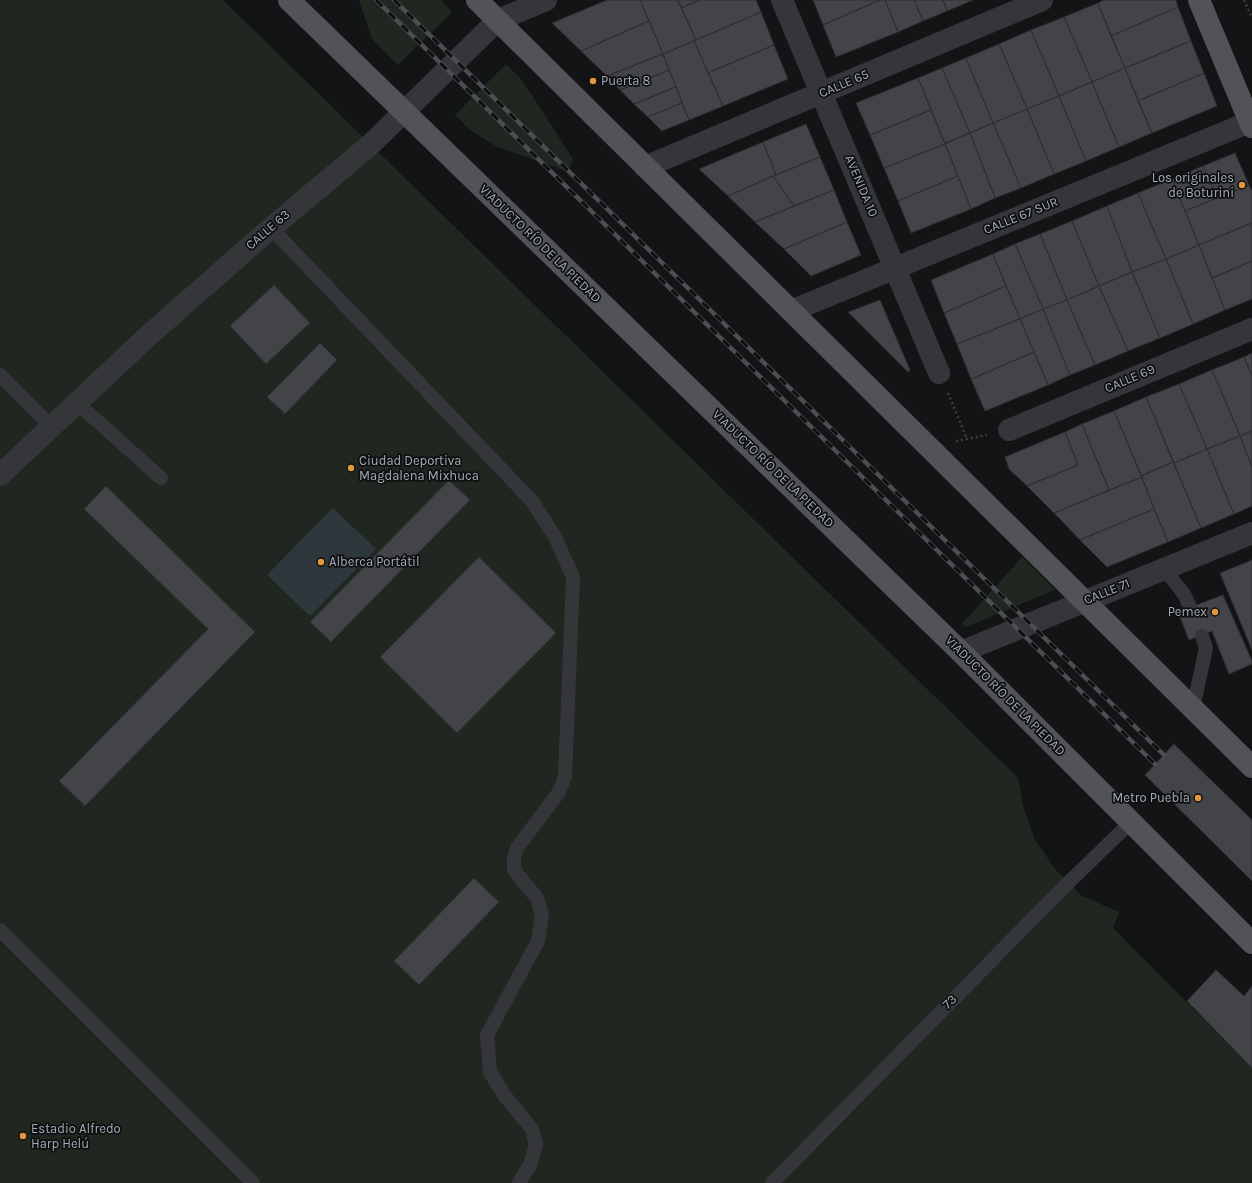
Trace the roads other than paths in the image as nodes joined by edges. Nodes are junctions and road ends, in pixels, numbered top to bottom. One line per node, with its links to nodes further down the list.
1 (289, 0): 9 (main road, VIADUCTO RÍO DE LA PIEDAD)
2 (477, 0): 7 (main road)
3 (546, 0): 7 (street, CALLE 63)
4 (782, 0): 8 (street, AVENIDA 10)
5 (1042, 0): 8 (street, CALLE 65)
6 (1199, 0): 10 (main road)
7 (498, 20): 9 (street, CALLE 63); 11 (main road)
8 (821, 93): 11 (street, CALLE 65); 13 (street, AVENIDA 10)
9 (403, 111): 12 (street, CALLE 63); 28 (main road, VIADUCTO RÍO DE LA PIEDAD)
10 (1251, 124): 13 (street, CALLE 67 SUR)
11 (645, 167): 14 (main road)
12 (271, 228): 18 (street, CALLE 63); 35 (lane)
13 (895, 268): 14 (street, CALLE 67 SUR); 16 (street, AVENIDA 10)
14 (791, 311): 25 (main road)
15 (1252, 329): 20 (street, CALLE 69)
16 (939, 373)
17 (0, 376): 19 (lane)
18 (76, 402): 19 (street, CALLE 63); 22 (lane)
19 (51, 426): 21 (street, CALLE 63)
20 (1009, 430)
21 (0, 475)
22 (161, 478)
23 (1252, 533): 24 (street, CALLE 71)
24 (1164, 569): 25 (street, CALLE 71); 26 (lane)
25 (1085, 601): 28 (street, CALLE 71); 29 (main road)
26 (1190, 607)
27 (1202, 636): 29 (lane)
28 (961, 652): 31 (main road, VIADUCTO RÍO DE LA PIEDAD)
29 (1193, 708): 30 (main road)
30 (1248, 756)
31 (1131, 822): 33 (main road, VIADUCTO RÍO DE LA PIEDAD); 36 (lane, 73)
32 (0, 930): 34 (lane)
33 (1252, 943)
34 (253, 1183)
35 (519, 1183)
36 (772, 1183)

